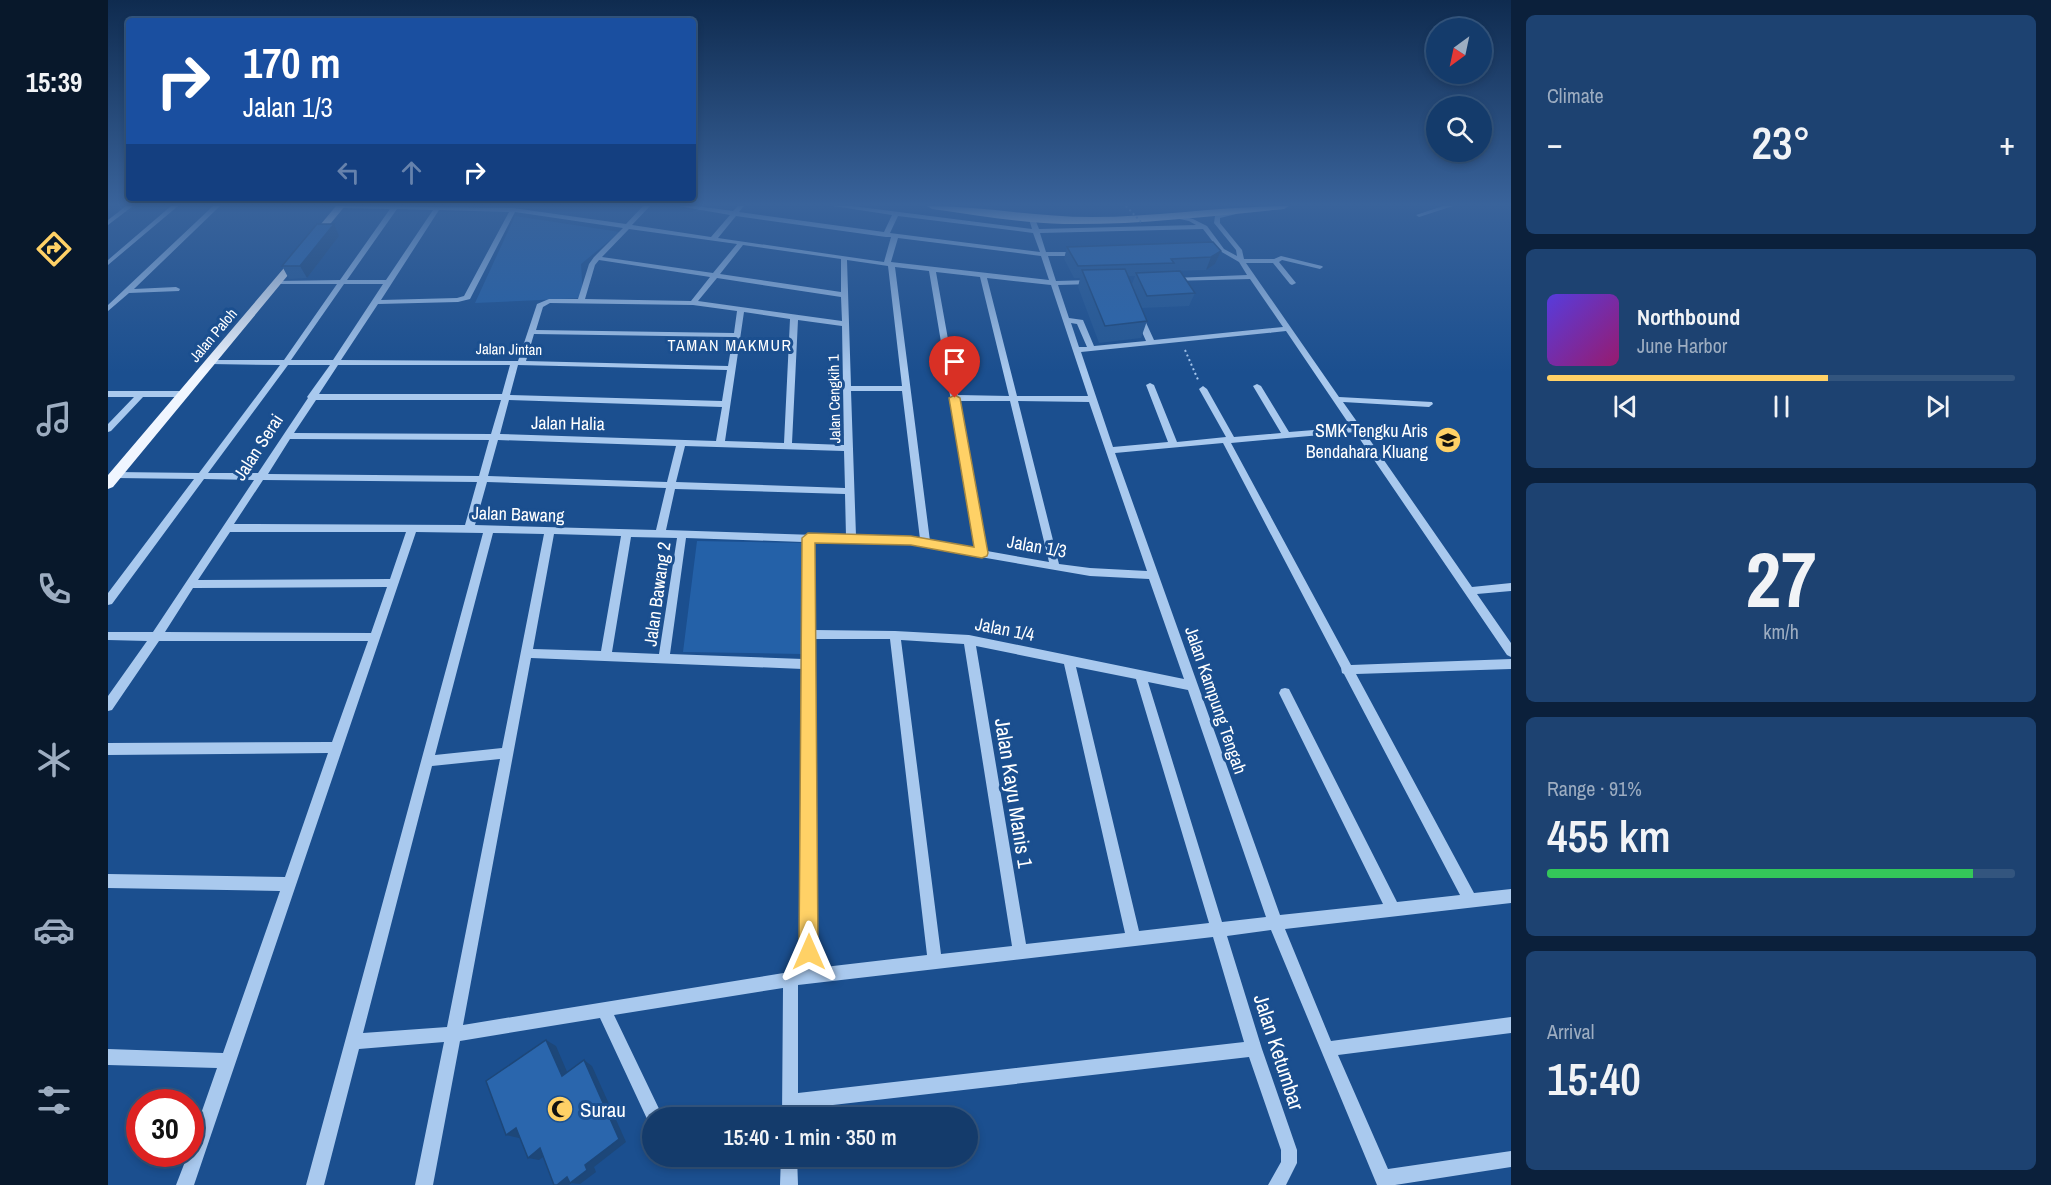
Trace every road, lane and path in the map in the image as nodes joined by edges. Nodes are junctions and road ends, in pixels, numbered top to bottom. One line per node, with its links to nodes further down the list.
1 (158, 261): 29 (street)
2 (294, 261): 22 (main road, Jalan Paloh)
3 (357, 261): 23 (street)
4 (402, 261): 24 (street, Jalan Serai)
5 (486, 261): 32 (street)
6 (594, 261): 31 (street)
7 (618, 261): 19 (street)
8 (726, 261): 19 (street)
9 (844, 261): 30 (street, Jalan Cengkih 1)
10 (869, 261): 15 (street)
11 (1046, 261): 26 (street, Jalan Kampung Tengah)
12 (1241, 261): 20 (street)
13 (1275, 261): 27 (street)
14 (1297, 261): 16 (street)
15 (889, 264): 17 (street); 55 (street)
16 (1320, 267)
17 (932, 269): 18 (street); 62 (street)
18 (983, 275): 26 (street); 63 (street)
19 (714, 276): 30 (street); 33 (street)
20 (1252, 277): 21 (street); 40 (street)
21 (1159, 280)
22 (277, 282): 23 (street); 47 (main road, Jalan Paloh)
23 (342, 282): 24 (street); 48 (street)
24 (388, 282): 32 (street, Jalan Serai)
25 (1100, 282): 26 (street)
26 (1053, 283): 38 (street, Jalan Kampung Tengah)
27 (1292, 283)
28 (176, 289): 29 (street)
29 (127, 291): 34 (street)
30 (845, 295): 39 (street, Jalan Cengkih 1)
31 (581, 301): 33 (street); 41 (street)
32 (374, 302): 49 (street, Jalan Serai)
33 (693, 303): 35 (street)
34 (108, 309)
35 (741, 310): 37 (street); 42 (street)
36 (1138, 312): 44 (street)
37 (794, 317): 39 (street); 76 (street)
38 (1065, 320): 45 (street); 46 (street, Jalan Kampung Tengah)
39 (846, 324): 54 (street, Jalan Cengkih 1)
40 (1288, 329): 43 (street); 65 (street)
41 (531, 332): 42 (street); 50 (street)
42 (736, 335): 51 (street)
43 (1180, 340): 44 (street); 56 (path)
44 (1151, 343): 45 (street)
45 (1092, 349): 46 (street)
46 (1076, 350): 64 (street, Jalan Kampung Tengah)
47 (210, 362): 48 (street, Jalan Jintan); 59 (main road, Jalan Paloh)
48 (286, 362): 49 (street, Jalan Jintan); 80 (street)
49 (334, 362): 50 (street, Jalan Jintan); 60 (street, Jalan Serai)
50 (518, 363): 51 (street, Jalan Jintan); 61 (street)
51 (731, 368): 66 (street)
52 (1150, 385): 77 (street)
53 (1257, 386): 71 (street)
54 (847, 388): 55 (street); 78 (street, Jalan Cengkih 1)
55 (906, 389): 96 (street)
56 (1203, 389): 73 (street)
57 (108, 394): 58 (street)
58 (141, 394): 59 (street); 68 (street)
59 (183, 394): 83 (main road, Jalan Paloh)
60 (311, 397): 61 (street); 70 (street, Jalan Serai)
61 (505, 398): 66 (street); 72 (street)
62 (955, 398): 63 (street); 97 (street)
63 (1014, 398): 64 (street); 98 (street)
64 (1094, 399): 79 (street, Jalan Kampung Tengah)
65 (1338, 399): 67 (street); 69 (street)
66 (725, 404): 75 (street)
67 (1429, 404)
68 (108, 429)
69 (1359, 429): 71 (street); 103 (street)
70 (286, 436): 72 (street, Jalan Halia); 81 (street, Jalan Serai)
71 (1287, 436): 73 (street)
72 (493, 437): 74 (street, Jalan Halia); 82 (street)
73 (1229, 441): 77 (street); 118 (street)
74 (681, 442): 75 (street, Jalan Halia); 84 (street)
75 (720, 442): 76 (street, Jalan Halia)
76 (788, 445): 78 (street, Jalan Halia)
77 (1174, 445): 79 (street)
78 (849, 448): 85 (street, Jalan Cengkih 1)
79 (1111, 450): 99 (street, Jalan Kampung Tengah)
80 (201, 476): 81 (street); 83 (street); 104 (street)
81 (260, 476): 82 (street); 86 (street, Jalan Serai)
82 (482, 479): 84 (street); 88 (street)
83 (112, 480)
84 (671, 485): 85 (street); 92 (street)
85 (850, 491): 95 (street, Jalan Cengkih 1)
86 (226, 528): 87 (street, Jalan Bawang); 101 (street, Jalan Serai)
87 (412, 529): 88 (street, Jalan Bawang); 100 (street)
88 (469, 529): 89 (street, Jalan Bawang)
89 (489, 529): 90 (street, Jalan Bawang); 126 (street)
90 (550, 531): 91 (street, Jalan Bawang); 112 (street)
91 (627, 533): 92 (street, Jalan Bawang); 113 (street)
92 (660, 534): 93 (street, Jalan Bawang)
93 (682, 534): 94 (street, Jalan Bawang); 114 (street, Jalan Bawang 2)
94 (808, 538): 95 (street, Jalan 1/3); 105 (street)
95 (851, 539): 96 (street, Jalan 1/3)
96 (925, 543): 97 (street, Jalan 1/3)
97 (982, 553): 98 (street, Jalan 1/3)
98 (1055, 567): 99 (street, Jalan 1/3)
99 (1153, 575): 120 (street, Jalan Kampung Tengah)
100 (393, 583): 101 (street); 109 (street)
101 (190, 584): 108 (street, Jalan Serai)
102 (1511, 587): 103 (street)
103 (1469, 591): 111 (street)
104 (108, 601)
105 (808, 634): 106 (street, Jalan 1/4); 116 (street)
106 (895, 635): 110 (street, Jalan 1/4); 136 (street)
107 (108, 636): 108 (street)
108 (156, 636): 109 (street); 122 (street, Jalan Serai)
109 (374, 637): 123 (street)
110 (969, 640): 115 (street, Jalan 1/4); 135 (street, Jalan Kayu Manis 1)
111 (1511, 652)
112 (526, 653): 113 (street); 125 (street)
113 (606, 656): 114 (street)
114 (664, 659): 116 (street)
115 (1069, 660): 119 (street, Jalan 1/4); 134 (street)
116 (808, 664): 137 (street)
117 (1511, 664): 118 (street)
118 (1346, 670): 130 (street)
119 (1140, 675): 120 (street, Jalan 1/4); 133 (street, Jalan Ketumbar)
120 (1192, 686): 132 (street, Jalan Kampung Tengah)
121 (1285, 693): 131 (street)
122 (108, 706)
123 (336, 747): 124 (street); 128 (street)
124 (108, 749)
125 (507, 753): 126 (street); 141 (street)
126 (427, 761): 142 (street)
127 (108, 881): 128 (street)
128 (289, 884): 146 (street)
129 (1511, 896): 130 (street)
130 (1471, 901): 131 (street)
131 (1394, 910): 132 (street)
132 (1276, 925): 133 (street); 144 (street, Jalan Kampung Tengah)
133 (1219, 931): 134 (street); 143 (street, Jalan Ketumbar)
134 (1134, 940): 135 (street)
135 (1020, 953): 136 (street)
136 (935, 962): 137 (street)
137 (809, 976): 138 (street)
138 (791, 979): 139 (street); 148 (street)
139 (604, 1010): 141 (street); 147 (street)
140 (1511, 1025): 144 (street)
141 (453, 1034): 142 (street); 155 (street)
142 (352, 1042): 154 (street)
143 (1254, 1049): 149 (street); 157 (street, Jalan Ketumbar)
144 (1327, 1049): 152 (street, Jalan Kampung Tengah)
145 (108, 1057): 146 (street)
146 (228, 1061): 153 (street)
147 (650, 1107)
148 (790, 1107)
149 (813, 1107)
150 (1511, 1159): 152 (street)
151 (789, 1167): 156 (street)
152 (1385, 1182)
153 (184, 1185)
154 (315, 1185)
155 (424, 1185)
156 (789, 1185)
157 (1277, 1185)

